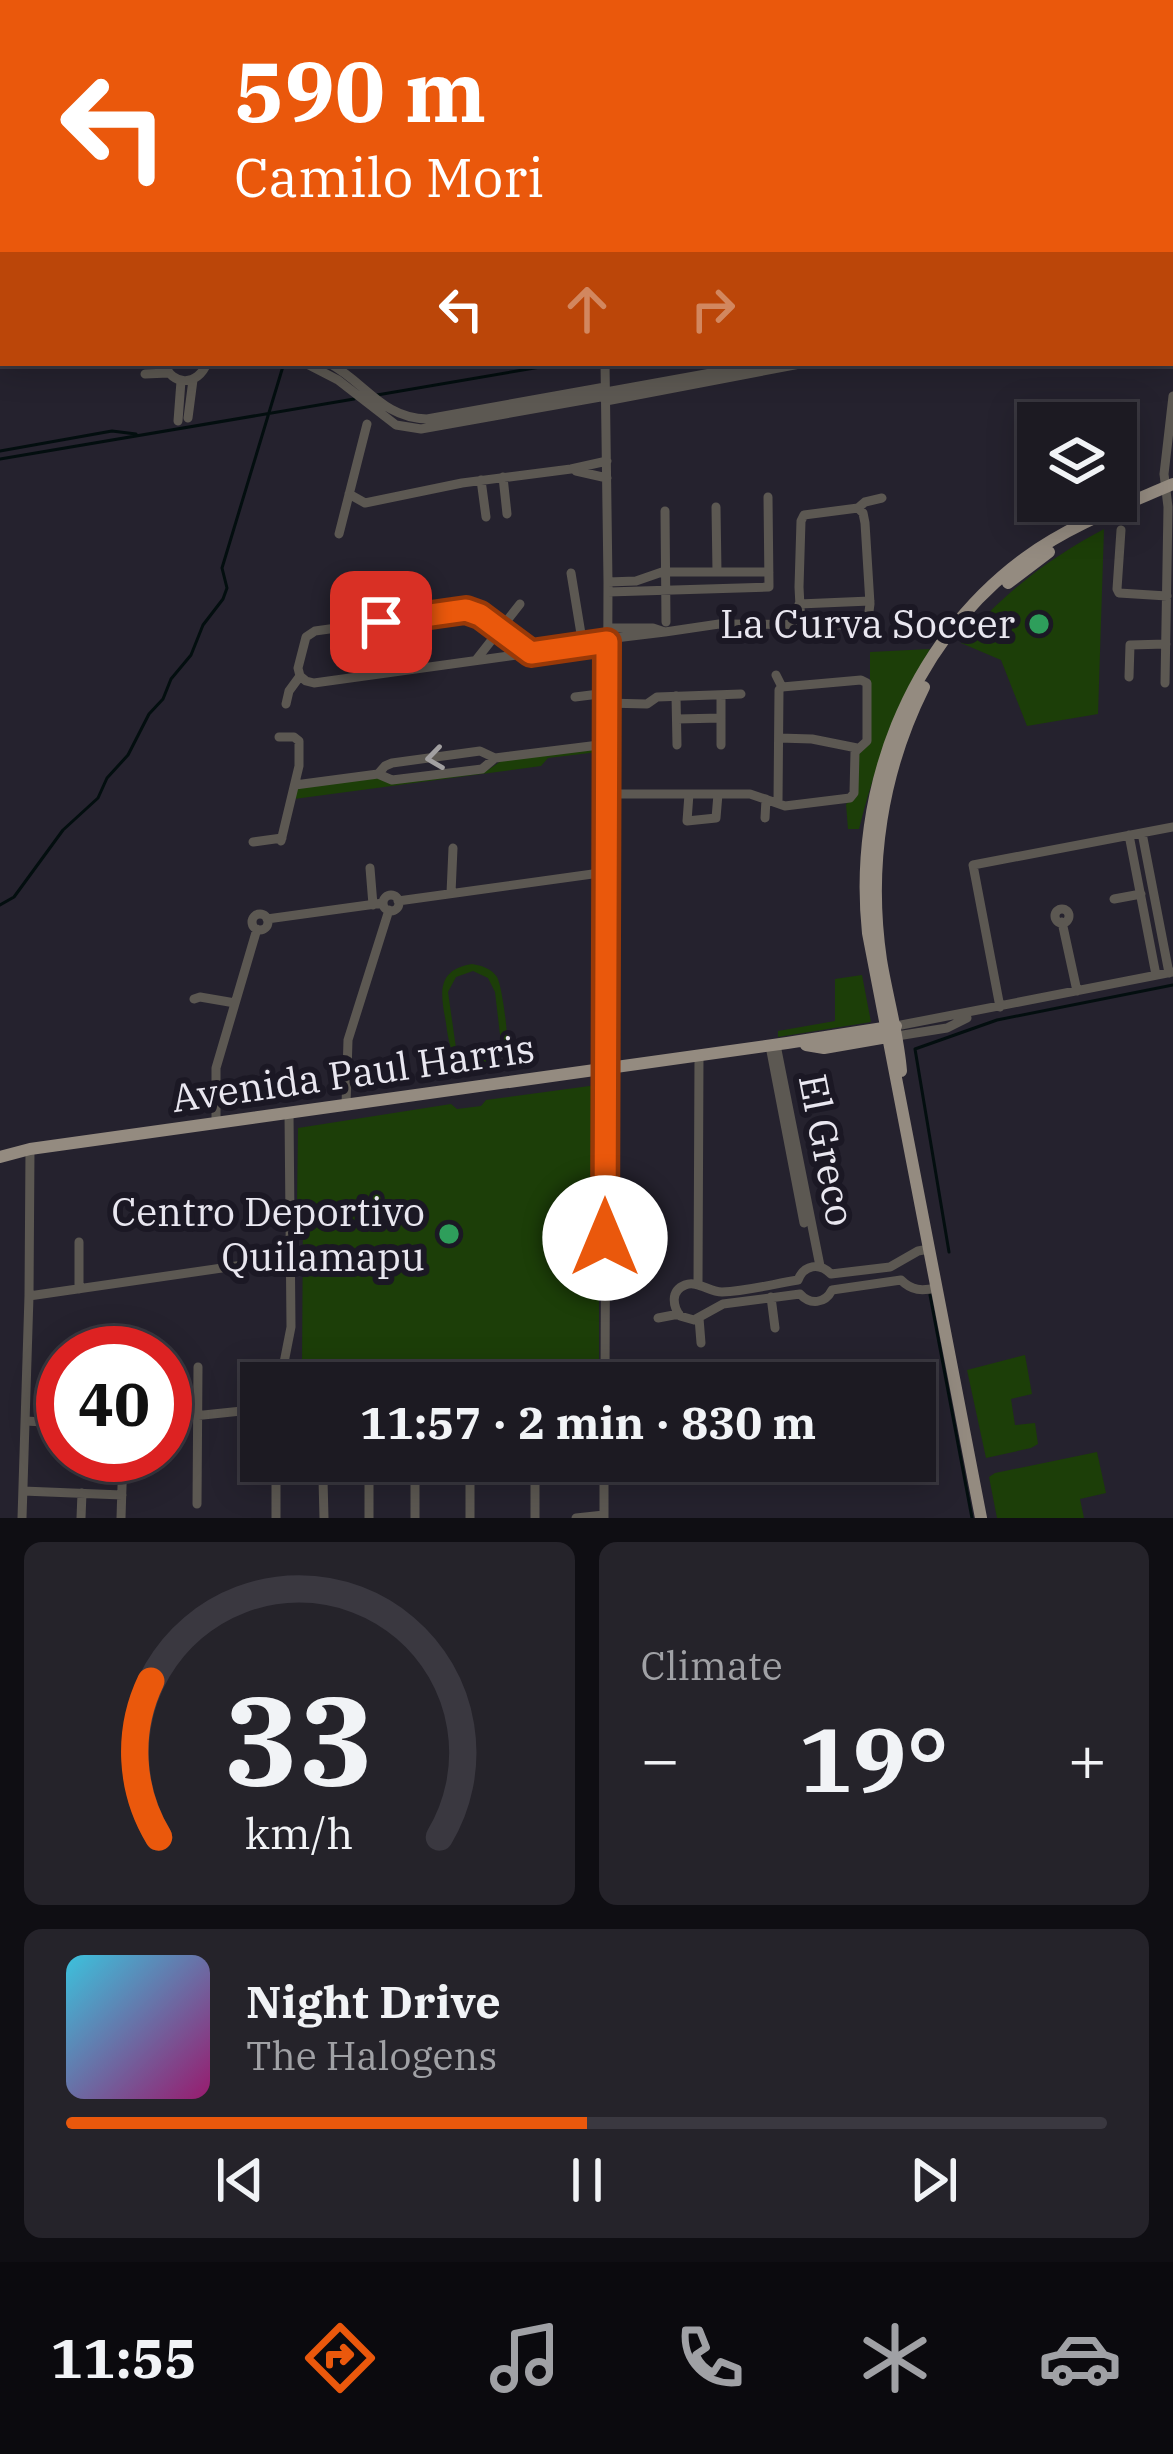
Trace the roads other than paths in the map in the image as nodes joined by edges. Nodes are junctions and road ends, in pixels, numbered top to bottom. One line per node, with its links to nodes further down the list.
1 (206, 366): 9 (street)
2 (310, 366): 10 (street)
3 (334, 366): 10 (street)
4 (605, 366): 10 (street)
5 (751, 366): 10 (street)
6 (786, 366): 10 (street)
7 (166, 368): 8 (street); 9 (street)
8 (145, 374)
9 (187, 381): 12 (street)
10 (606, 394): 14 (street)
11 (1173, 396): 19 (street)
12 (183, 419)
13 (367, 424): 20 (street)
14 (607, 461): 15 (street); 17 (street)
15 (571, 470): 16 (street); 17 (street)
16 (503, 477): 18 (street); 27 (street)
17 (607, 478): 37 (street)
18 (481, 480): 20 (street); 29 (street)
19 (1167, 490): 36 (street); 102 (main road); 102 (main road)
20 (349, 494): 31 (street)
21 (768, 497): 34 (street)
22 (882, 498): 24 (street)
23 (716, 507): 33 (street)
24 (858, 508): 28 (street); 40 (street)
25 (665, 511): 32 (street)
26 (788, 513): 28 (street)
27 (507, 514)
28 (804, 515): 42 (street)
29 (486, 517)
30 (1121, 530): 39 (street)
31 (339, 534)
32 (665, 572): 33 (street); 37 (street); 38 (street)
33 (716, 572): 34 (street)
34 (769, 572): 38 (street)
35 (572, 573): 50 (street)
36 (1170, 578): 39 (street)
37 (608, 587): 38 (street); 48 (street)
38 (665, 590): 46 (street)
39 (1167, 596): 51 (street)
40 (870, 601): 42 (street); 44 (street)
41 (520, 604): 47 (street)
42 (799, 604): 45 (street)
43 (413, 617): 47 (street); 54 (street); 56 (street)
44 (868, 619): 45 (street); 49 (street)
45 (801, 626): 46 (street)
46 (665, 627): 48 (street)
47 (500, 630): 52 (street); 53 (street)
48 (607, 636): 50 (street); 64 (street)
49 (874, 636)
50 (583, 646): 52 (street)
51 (1168, 651): 57 (street); 58 (street)
52 (531, 653): 53 (street)
53 (476, 660): 54 (street)
54 (421, 668): 56 (street)
55 (776, 675): 59 (street)
56 (301, 676): 65 (street)
57 (1129, 676)
58 (1168, 679)
59 (782, 687): 69 (street); 73 (street)
60 (741, 694): 61 (street)
61 (721, 695): 63 (street); 66 (street)
62 (574, 697): 64 (street)
63 (676, 697): 64 (street); 67 (street)
64 (606, 698): 70 (street)
65 (286, 704)
66 (721, 718): 67 (street); 72 (street)
67 (677, 719): 71 (street)
68 (279, 737): 76 (street)
69 (779, 738): 73 (street); 81 (street)
70 (608, 744): 74 (street); 77 (street)
71 (677, 745)
72 (721, 746)
73 (857, 748): 81 (street)
74 (495, 758): 75 (street, one-way to 75); 75 (street)
75 (378, 774): 76 (street)
76 (295, 784): 88 (street)
77 (607, 794): 78 (street); 91 (street)
78 (689, 794): 79 (street); 82 (street)
79 (718, 794): 80 (street); 82 (street)
80 (766, 799): 81 (street); 83 (street)
81 (778, 802)
82 (716, 818): 86 (street)
83 (765, 818)
84 (1173, 827): 85 (street)
85 (1142, 833): 87 (street); 97 (street)
86 (720, 834)
87 (1129, 835): 93 (street); 101 (street)
88 (253, 842)
89 (453, 848): 92 (street)
90 (370, 868): 95 (street)
91 (607, 872): 92 (street); 105 (street)
92 (452, 893): 95 (street)
93 (1141, 894): 94 (street); 97 (street)
94 (1114, 899)
95 (382, 906): 100 (street); 106 (street)
96 (1062, 922): 98 (street)
97 (1166, 973): 98 (street, Avenida Paul Harris)
98 (1077, 991): 101 (street, Avenida Paul Harris)
99 (194, 999): 100 (street)
100 (235, 1003): 108 (street)
101 (1000, 1006): 102 (street, Avenida Paul Harris)
102 (892, 1031): 103 (main road, Avenida Paul Harris); 112 (main road)
103 (778, 1045): 104 (main road, Avenida Paul Harris); 115 (street, El Greco)
104 (697, 1056): 105 (main road, Avenida Paul Harris); 119 (street)
105 (605, 1069): 106 (main road, Avenida Paul Harris); 132 (street)
106 (346, 1105): 107 (main road, Avenida Paul Harris)
107 (289, 1113): 108 (main road, Avenida Paul Harris); 113 (street)
108 (216, 1123): 109 (main road, Avenida Paul Harris)
109 (30, 1149): 110 (main road, Avenida Paul Harris); 124 (street)
110 (0, 1156)
111 (79, 1242): 120 (street)
112 (929, 1250): 114 (street); 121 (main road)
113 (291, 1258): 120 (street); 131 (street)
114 (900, 1263): 116 (street); 118 (street)
115 (816, 1266): 116 (street); 117 (street)
116 (831, 1274): 122 (street)
117 (797, 1280): 119 (street); 123 (street)
118 (901, 1280): 121 (street); 122 (street)
119 (698, 1285): 126 (street); 127 (street)
120 (79, 1288): 124 (street)
121 (936, 1288): 162 (main road)
122 (832, 1290): 123 (street)
123 (800, 1294): 125 (street)
124 (29, 1296): 137 (street)
125 (771, 1298): 127 (street); 129 (street)
126 (679, 1314): 127 (street); 128 (street)
127 (703, 1315): 130 (street)
128 (658, 1318)
129 (775, 1328)
130 (701, 1343)
131 (284, 1362)
132 (604, 1362)
133 (198, 1367): 135 (street)
134 (240, 1410): 135 (street)
135 (197, 1415): 136 (street); 150 (street)
136 (192, 1416)
137 (25, 1421): 138 (street); 147 (street)
138 (36, 1422)
139 (123, 1482): 149 (street)
140 (276, 1482): 155 (street)
141 (323, 1482): 156 (street)
142 (369, 1482): 157 (street)
143 (415, 1482): 158 (street)
144 (470, 1482): 159 (street)
145 (535, 1482): 160 (street)
146 (604, 1482): 151 (street)
147 (23, 1491): 148 (street); 152 (street)
148 (82, 1493): 149 (street); 153 (street)
149 (122, 1496): 154 (street)
150 (197, 1504)
151 (604, 1517): 161 (street)
152 (22, 1518)
153 (81, 1518)
154 (121, 1518)
155 (276, 1518)
156 (323, 1518)
157 (369, 1518)
158 (415, 1518)
159 (470, 1518)
160 (535, 1518)
161 (576, 1518)
162 (981, 1518)

